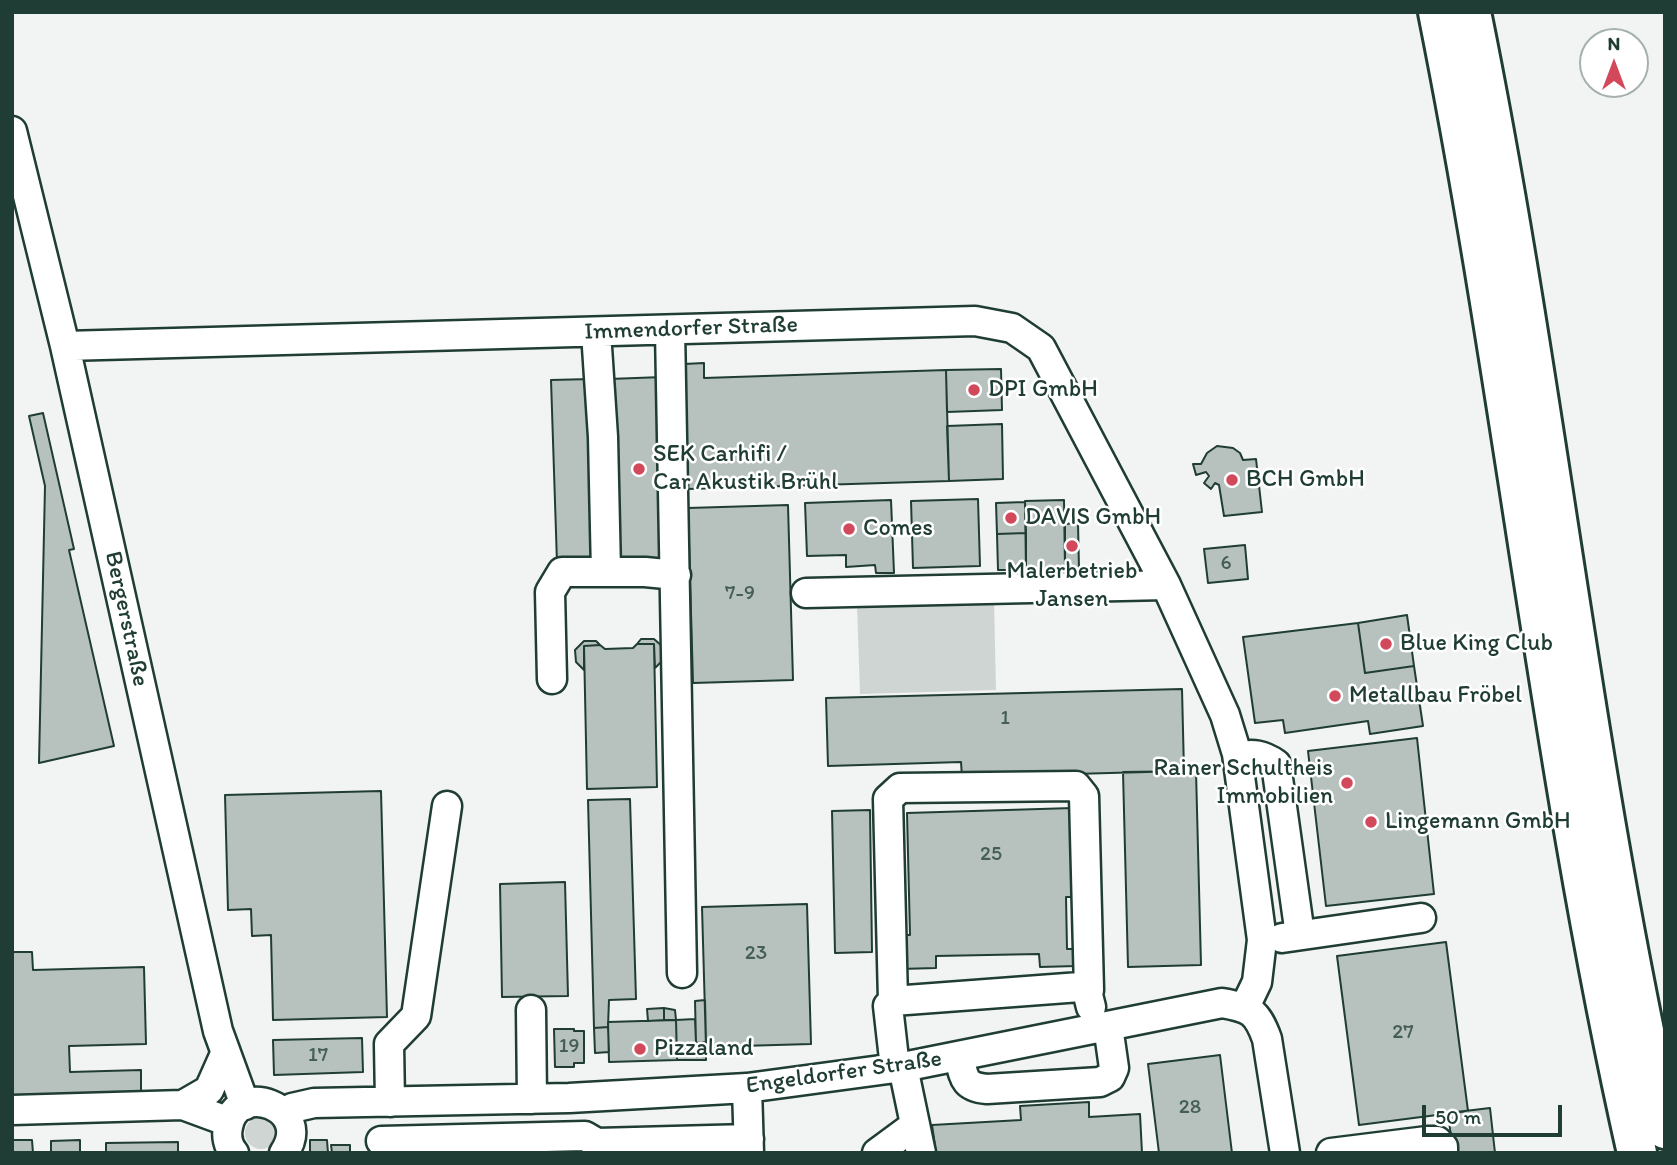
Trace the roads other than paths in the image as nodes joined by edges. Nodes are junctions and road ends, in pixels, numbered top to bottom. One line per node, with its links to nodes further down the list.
1 (1438, 12): 46 (highway)
2 (1471, 12): 34 (highway)
3 (13, 139): 6 (street, Bergerstraße)
4 (670, 330): 5 (street, Immendorfer Straße); 8 (street); 9 (street, Immendorfer Straße)
5 (596, 332): 6 (street, Immendorfer Straße); 7 (street)
6 (65, 346): 23 (street, Bergerstraße)
7 (606, 572): 8 (street); 11 (street)
8 (676, 575): 17 (street)
9 (1166, 585): 10 (street); 12 (street, Immendorfer Straße)
10 (806, 593)
11 (552, 679)
12 (1238, 757): 15 (street); 16 (street, Immendorfer Straße)
13 (447, 806): 28 (street)
14 (1421, 918): 15 (street)
15 (1300, 935): 16 (street)
16 (1262, 940): 20 (street, Immendorfer Straße)
17 (682, 973)
18 (1088, 990): 19 (street); 19 (street); 22 (street)
19 (892, 1002): 25 (street)
20 (1245, 1007): 22 (street, Engeldorfer Straße); 43 (street)
21 (531, 1010): 27 (street)
22 (1101, 1028): 24 (street, Engeldorfer Straße); 24 (street)
23 (225, 1054): 29 (street); 32 (street, Bergerstraße)
24 (959, 1056): 25 (street, Engeldorfer Straße)
25 (899, 1068): 26 (street, Engeldorfer Straße); 33 (street)
26 (747, 1088): 27 (street, Engeldorfer Straße); 36 (street)
27 (532, 1099): 28 (street, Engeldorfer Straße)
28 (385, 1102): 31 (street, Engeldorfer Straße); 37 (street)
29 (183, 1105): 30 (street); 32 (street)
30 (12, 1110)
31 (284, 1113): 32 (street); 40 (street)
32 (236, 1115): 39 (street, Bergerstraße)
33 (915, 1125): 41 (street); 42 (street)
34 (1665, 1129)
35 (509, 1145): 37 (street); 38 (street)
36 (749, 1146): 38 (street)
37 (381, 1147)
38 (597, 1148)
39 (234, 1153)
40 (284, 1153)
41 (877, 1153)
42 (921, 1153)
43 (1284, 1153)
44 (1331, 1153): 45 (street)
45 (1443, 1153)
46 (1637, 1153)

